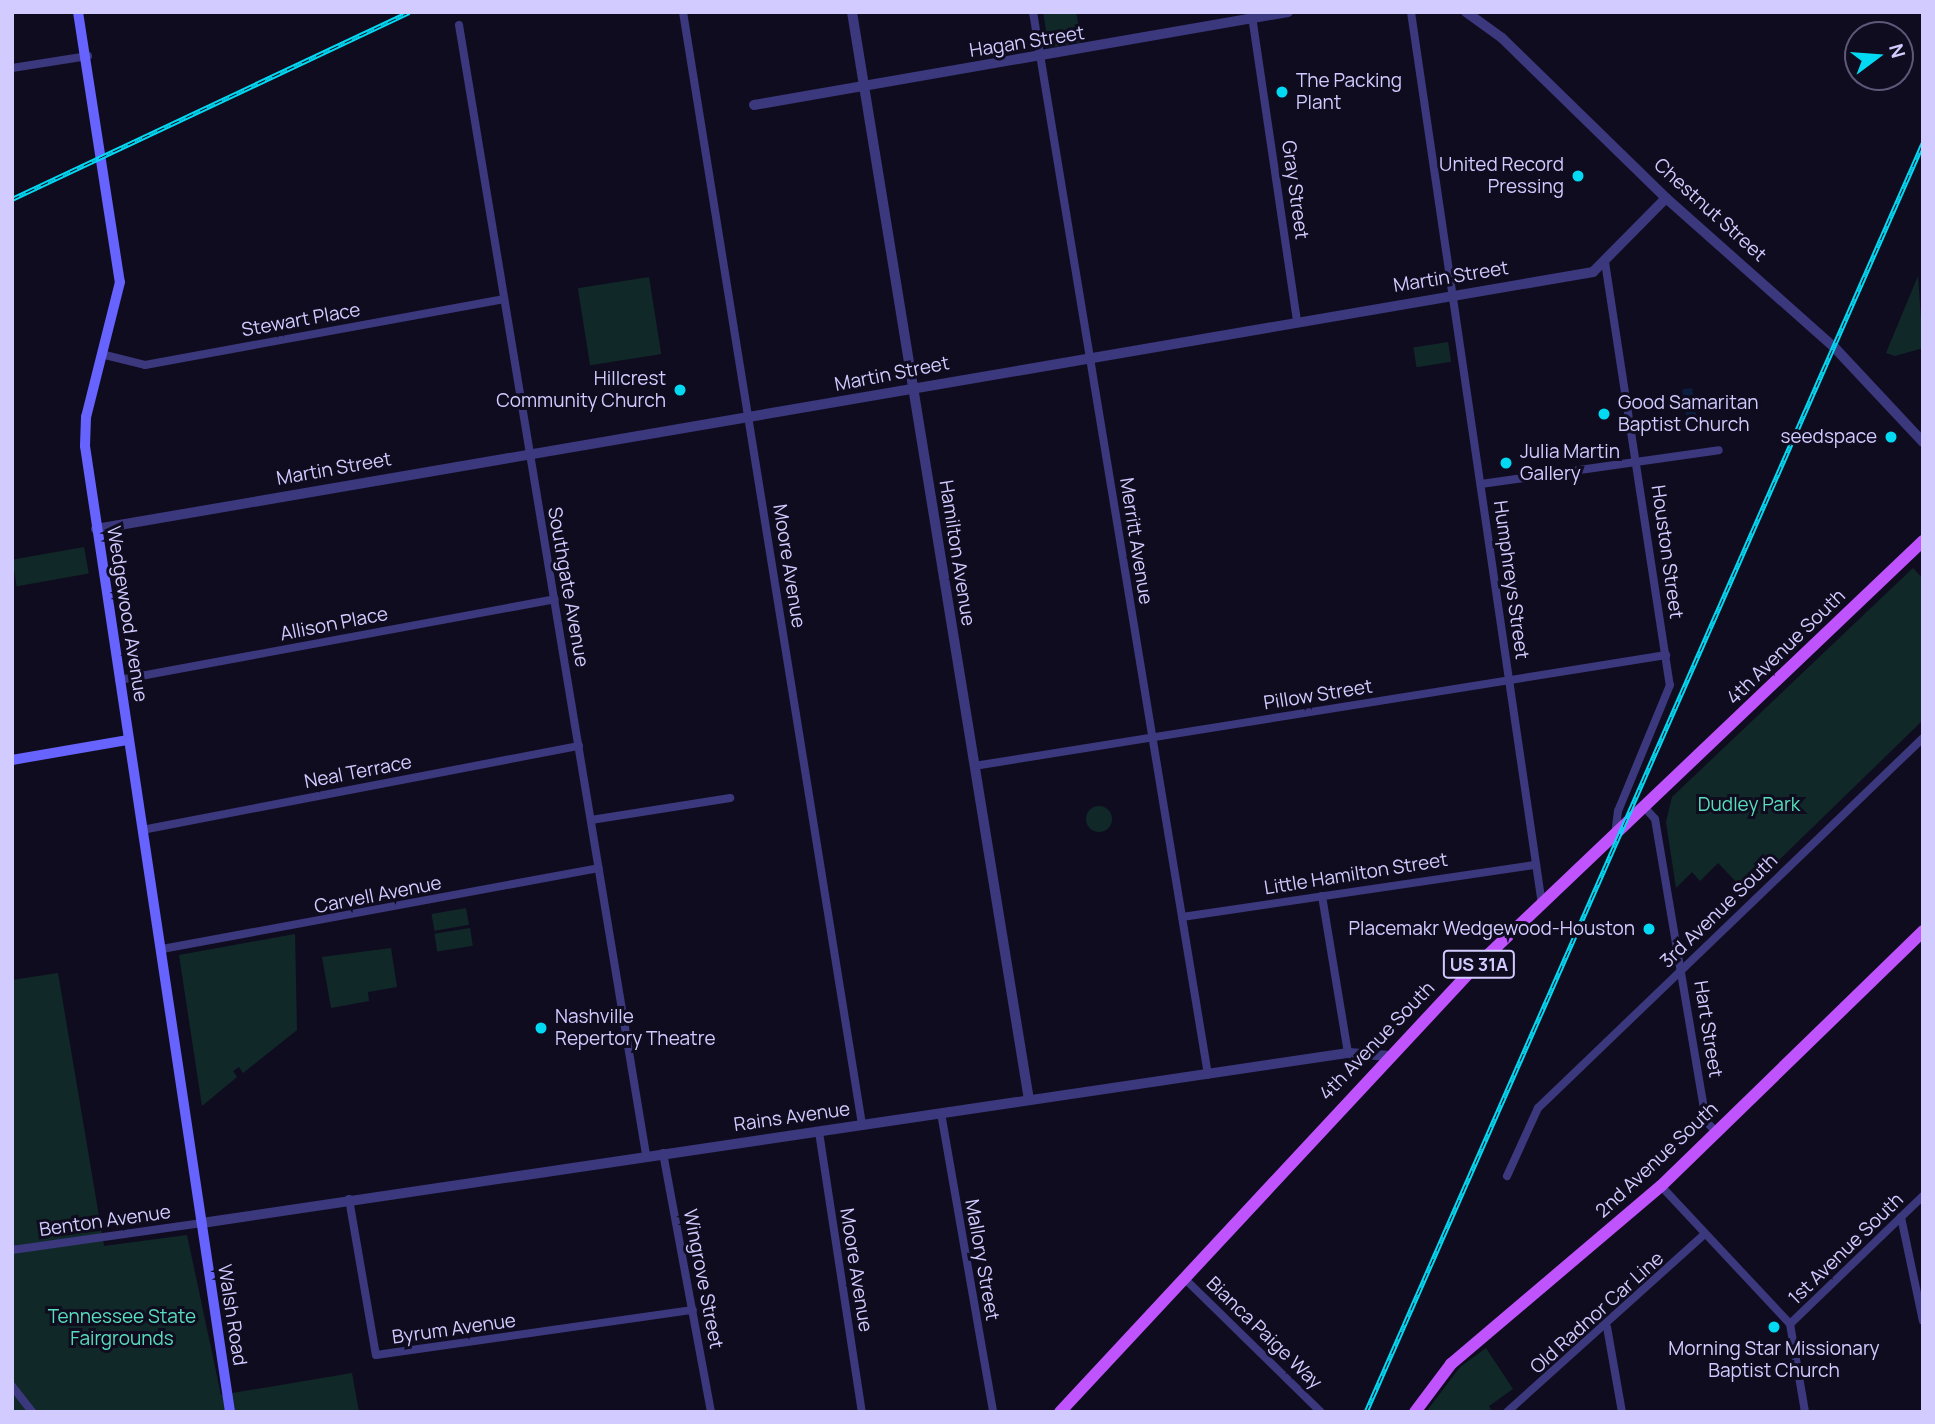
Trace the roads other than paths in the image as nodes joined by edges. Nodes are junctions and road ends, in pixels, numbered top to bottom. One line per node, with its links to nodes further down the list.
1 (78, 12): 10 (main road, Wedgewood Avenue)
2 (683, 12): 23 (street, Moore Avenue)
3 (852, 12): 13 (street, Hamilton Avenue)
4 (1033, 12): 11 (street, Merritt Avenue)
5 (1288, 12): 8 (street, Hagan Street)
6 (1411, 12): 17 (street, Humphreys Street)
7 (1466, 12): 15 (street, Chestnut Street)
8 (1253, 23): 11 (street, Hagan Street); 19 (street, Gray Street)
9 (459, 25): 18 (street, Southgate Avenue)
10 (88, 56): 12 (street); 20 (main road, Wedgewood Avenue)
11 (1040, 57): 13 (street, Hagan Street); 21 (street, Merritt Avenue)
12 (12, 68)
13 (866, 87): 14 (street, Hagan Street); 22 (street, Hamilton Avenue)
14 (754, 105)
15 (1665, 198): 16 (street, Martin Street); 24 (street, Chestnut Street)
16 (1605, 262): 17 (street, Martin Street); 27 (street, Houston Street)
17 (1452, 294): 19 (street, Martin Street); 28 (street, Humphreys Street)
18 (503, 299): 20 (street, Stewart Place); 26 (street, Southgate Avenue)
19 (1297, 320): 21 (street, Martin Street)
20 (104, 355): 29 (main road, Wedgewood Avenue)
21 (1089, 355): 22 (street, Martin Street); 35 (street, Merritt Avenue)
22 (913, 388): 23 (street, Martin Street); 40 (street, Hamilton Avenue)
23 (749, 418): 26 (street, Martin Street); 59 (street, Moore Avenue)
24 (1923, 442)
25 (1719, 450): 27 (street)
26 (528, 452): 29 (street, Martin Street); 31 (street, Southgate Avenue)
27 (1638, 463): 28 (street); 32 (street, Houston Street)
28 (1481, 484): 34 (street, Humphreys Street)
29 (96, 529): 33 (main road, Wedgewood Avenue)
30 (1923, 541): 42 (main road, 4th Avenue South / US 31A)
31 (555, 598): 33 (street, Allison Place); 38 (street, Southgate Avenue)
32 (1666, 655): 34 (street, Pillow Street); 45 (street, Houston Street)
33 (119, 680): 37 (main road, Wedgewood Avenue)
34 (1510, 680): 35 (street, Pillow Street); 46 (street, Humphreys Street)
35 (1152, 737): 40 (street, Pillow Street); 50 (street, Merritt Avenue)
36 (1923, 738): 53 (street, 3rd Avenue South)
37 (128, 740): 39 (main road); 44 (main road, Wedgewood Avenue)
38 (579, 746): 43 (street, Southgate Avenue); 44 (street, Neal Terrace)
39 (12, 760)
40 (974, 766): 57 (street, Hamilton Avenue)
41 (730, 798): 43 (street)
42 (1646, 809): 45 (main road, 4th Avenue South / US 31A); 53 (street, Hart Street)
43 (591, 820): 47 (street, Southgate Avenue)
44 (142, 830): 52 (main road, Wedgewood Avenue)
45 (1614, 837): 49 (main road, 4th Avenue South / US 31A)
46 (1536, 864): 48 (street, Little Hamilton Street); 49 (street, Humphreys Street)
47 (599, 868): 52 (street, Carvell Avenue); 63 (street, Southgate Avenue)
48 (1322, 896): 50 (street, Little Hamilton Street); 54 (street)
49 (1542, 904): 55 (main road, 4th Avenue South / US 31A)
50 (1181, 917): 56 (street, Merritt Avenue)
51 (1923, 931): 60 (main road, 2nd Avenue South)
52 (162, 950): 69 (main road, Wedgewood Avenue)
53 (1683, 968): 60 (street, Hart Street); 64 (street, 3rd Avenue South)
54 (1348, 1053): 55 (street, Rains Avenue); 56 (street, Rains Avenue)
55 (1387, 1056): 72 (main road, 4th Avenue South / US 31A)
56 (1208, 1075): 57 (street, Rains Avenue)
57 (1028, 1100): 58 (street, Rains Avenue)
58 (941, 1113): 59 (street, Rains Avenue); 83 (street, Mallory Street)
59 (862, 1125): 61 (street, Rains Avenue)
60 (1715, 1131): 65 (main road, 2nd Avenue South)
61 (819, 1132): 62 (street, Rains Avenue); 82 (street, Moore Avenue)
62 (663, 1153): 63 (street, Rains Avenue); 74 (street, Wingrove Street)
63 (646, 1154): 67 (street, Rains Avenue)
64 (1507, 1176)
65 (1661, 1186): 70 (street); 86 (main road, 2nd Avenue South)
66 (1923, 1196): 68 (street, 1st Avenue South)
67 (349, 1199): 69 (street, Rains Avenue); 74 (street, Byrum Avenue)
68 (1900, 1217): 73 (street); 76 (street, 1st Avenue South)
69 (202, 1223): 71 (street, Benton Avenue); 80 (main road, Walsh Road)
70 (1705, 1234): 76 (street); 77 (street, Old Radnor Car Line)
71 (12, 1250)
72 (1184, 1278): 84 (main road, 4th Avenue South / US 31A); 85 (street, Bianca Paige Way)
73 (1919, 1280): 75 (street)
74 (693, 1310): 81 (street, Wingrove Street)
75 (1923, 1321)
76 (1790, 1324): 89 (street)
77 (1607, 1327): 87 (street, Old Radnor Car Line); 88 (street)
78 (12, 1386): 79 (street)
79 (32, 1412)
80 (230, 1412)
81 (711, 1412)
82 (862, 1412)
83 (993, 1412)
84 (1060, 1412)
85 (1321, 1412)
86 (1415, 1412)
87 (1507, 1412)
88 (1622, 1412)
89 (1805, 1412)

